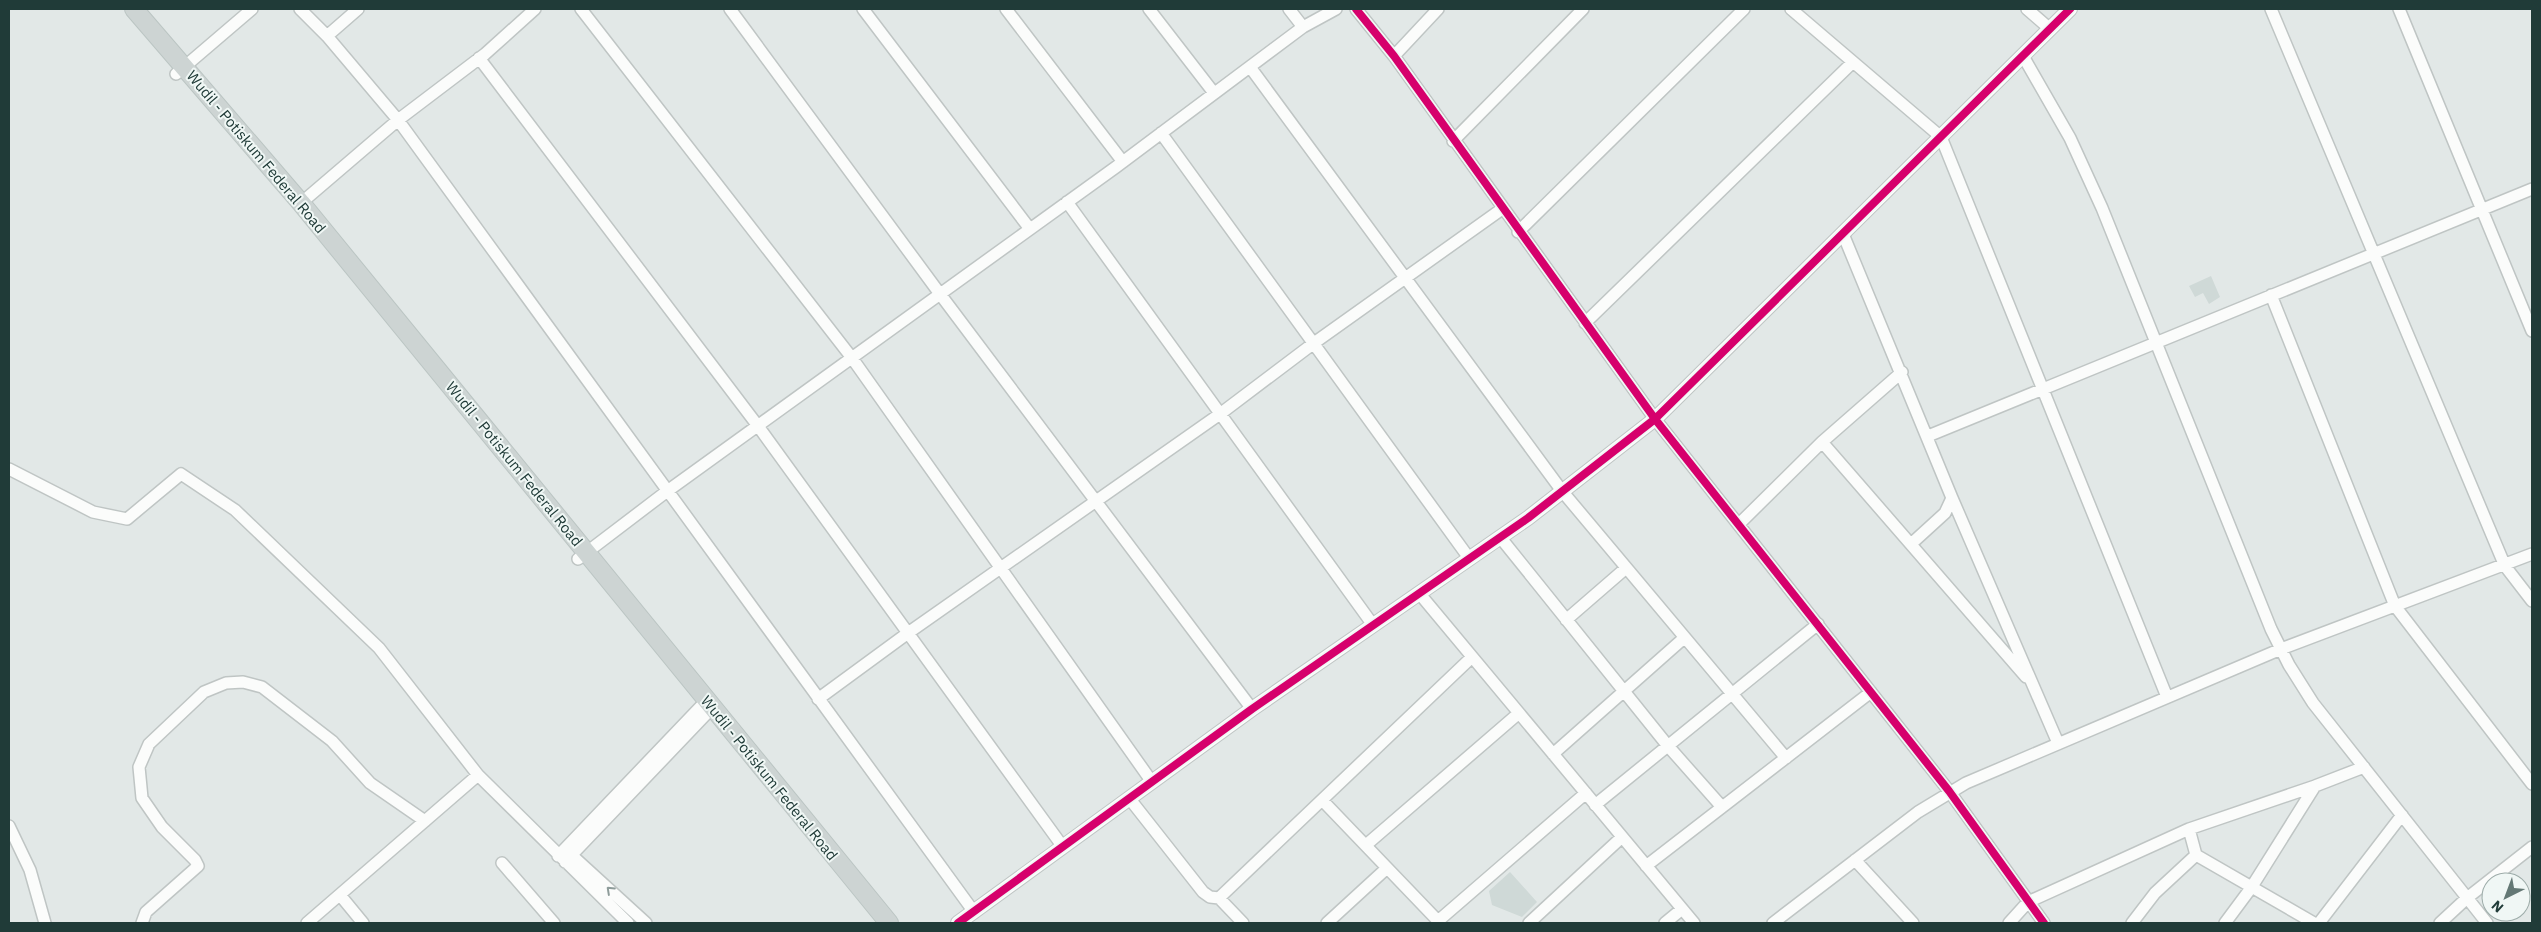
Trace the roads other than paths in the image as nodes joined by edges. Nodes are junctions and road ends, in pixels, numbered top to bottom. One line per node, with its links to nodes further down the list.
1 (120, 9): 31 (main road, Wudil - Potiskum Federal Road)
2 (134, 9): 31 (main road, Wudil - Potiskum Federal Road)
3 (252, 9): 31 (street)
4 (300, 9): 25 (street)
5 (358, 9): 25 (street)
6 (535, 9): 28 (street)
7 (581, 9): 54 (street)
8 (730, 9): 48 (street)
9 (864, 9): 43 (street)
10 (1006, 9): 37 (street)
11 (1149, 9): 32 (street)
12 (1289, 9): 23 (street)
13 (1336, 9): 23 (street)
14 (1356, 9): 26 (street)
15 (1438, 9): 26 (street)
16 (1583, 9): 36 (street)
17 (1744, 9): 44 (street)
18 (1791, 9): 29 (street)
19 (2027, 9): 24 (street)
20 (2070, 9): 24 (street)
21 (2271, 9): 46 (street)
22 (2399, 9): 40 (street)
23 (1302, 27): 30 (street)
24 (2050, 28): 27 (street)
25 (327, 36): 33 (street)
26 (1394, 56): 36 (street)
27 (2023, 56): 35 (street); 52 (street)
28 (479, 58): 33 (street); 59 (street)
29 (1853, 62): 35 (street); 50 (street)
30 (1250, 67): 32 (street); 47 (street)
31 (180, 71): 42 (main road, Wudil - Potiskum Federal Road)
32 (1214, 93): 34 (street)
33 (398, 120): 42 (street); 64 (street)
34 (1162, 133): 37 (street); 53 (street)
35 (1941, 137): 45 (street); 56 (street)
36 (1454, 141): 41 (street)
37 (1123, 162): 39 (street)
38 (2532, 189): 40 (street)
39 (1067, 202): 43 (street); 57 (street)
40 (2481, 208): 46 (street); 51 (street)
41 (1502, 209): 44 (street); 47 (street)
42 (305, 213): 71 (main road, Wudil - Potiskum Federal Road)
43 (1030, 229): 48 (street)
44 (1518, 232): 50 (street)
45 (1844, 234): 55 (street); 58 (street)
46 (2374, 253): 49 (street); 73 (street)
47 (1405, 278): 53 (street); 63 (street)
48 (940, 294): 54 (street); 66 (street)
49 (2271, 295): 52 (street); 78 (street)
50 (1585, 323): 58 (street)
51 (2532, 331)
52 (2156, 342): 56 (street); 84 (street)
53 (1314, 343): 57 (street); 72 (street)
54 (852, 358): 59 (street); 74 (street)
55 (1902, 372): 60 (street); 61 (street)
56 (2043, 389): 60 (street); 90 (street)
57 (1220, 414): 66 (street); 81 (street)
58 (1655, 419): 63 (street); 67 (street)
59 (758, 426): 64 (street); 82 (street)
60 (1928, 436): 65 (street)
61 (1822, 442): 67 (street); 69 (street)
62 (9, 469): 100 (street)
63 (1562, 491): 68 (street); 75 (street)
64 (666, 492): 71 (street); 91 (street)
65 (1952, 498): 69 (street); 86 (street)
66 (1096, 502): 74 (street); 93 (street)
67 (1739, 524): 80 (street)
68 (1500, 537): 72 (street); 79 (street)
69 (1911, 544): 86 (street)
70 (2532, 554): 73 (street)
71 (582, 556): 92 (main road, Wudil - Potiskum Federal Road)
72 (1469, 558): 76 (street)
73 (2505, 566): 77 (street); 78 (street)
74 (1001, 568): 82 (street); 101 (street)
75 (1626, 568): 79 (street); 83 (street)
76 (1420, 592): 81 (street); 85 (street)
77 (2532, 601)
78 (2395, 606): 84 (street); 102 (street)
79 (1566, 620): 87 (street)
80 (1818, 624): 88 (street); 89 (street)
81 (1373, 625): 93 (street)
82 (908, 633): 91 (street); 116 (street)
83 (1684, 638): 87 (street); 89 (street)
84 (2281, 649): 90 (street); 99 (street)
85 (1472, 656): 94 (street); 107 (street)
86 (2034, 686): 95 (street)
87 (1623, 690): 96 (street); 97 (street)
88 (1871, 692): 98 (street); 104 (street)
89 (1731, 695): 96 (street); 98 (street)
90 (2167, 697): 95 (street)
91 (818, 699): 130 (street)
92 (705, 708): 118 (street); 139 (main road, Wudil - Potiskum Federal Road); 140 (main road, Wudil - Potiskum Federal Road)
93 (1252, 709): 101 (street)
94 (1519, 712): 97 (street); 115 (street)
95 (2058, 743): 104 (street)
96 (1668, 746): 108 (street); 109 (street)
97 (1553, 754): 105 (street)
98 (1786, 758): 109 (street)
99 (2364, 766): 103 (street); 110 (street)
100 (478, 776): 111 (street); 118 (street)
101 (1152, 782): 106 (street)
102 (2532, 784)
103 (2315, 786): 113 (street); 124 (street)
104 (1949, 791): 120 (street); 128 (street)
105 (1586, 793): 108 (street); 131 (street)
106 (1129, 798): 116 (street); 126 (street)
107 (1322, 800): 115 (street); 126 (street)
108 (1595, 804): 114 (street)
109 (1722, 807): 122 (street)
110 (2402, 815): 127 (street); 154 (street)
111 (425, 822): 125 (street); 133 (street)
112 (9, 826): 132 (street)
113 (2189, 829): 119 (street); 128 (street)
114 (1622, 836): 122 (street); 144 (street)
115 (1366, 845): 123 (street)
116 (1063, 847): 130 (street)
117 (2532, 847): 127 (street)
118 (565, 855): 137 (street); 138 (street, one-way to 118)
119 (2196, 855): 124 (street); 151 (street)
120 (1855, 860): 147 (street); 148 (street)
121 (502, 863): 136 (street)
122 (1646, 866): 129 (street)
123 (1387, 868): 131 (street); 143 (street)
124 (2251, 888): 152 (street); 153 (street)
125 (340, 895): 134 (street); 135 (street)
126 (1220, 898): 142 (street)
127 (2467, 898): 155 (street); 156 (street)
128 (2028, 902): 149 (street); 150 (street)
129 (1682, 909): 145 (street); 146 (street)
130 (974, 912): 141 (street)
131 (1439, 922)
132 (45, 923)
133 (142, 923)
134 (307, 923)
135 (363, 923)
136 (554, 923)
137 (628, 923)
138 (646, 923)
139 (874, 923)
140 (889, 923)
141 (958, 923)
142 (1243, 923)
143 (1326, 923)
144 (1529, 923)
145 (1665, 923)
146 (1694, 923)
147 (1773, 923)
148 (1913, 923)
149 (2009, 923)
150 (2044, 923)
151 (2132, 923)
152 (2225, 923)
153 (2314, 923)
154 (2319, 923)
155 (2440, 923)
156 (2487, 923)

